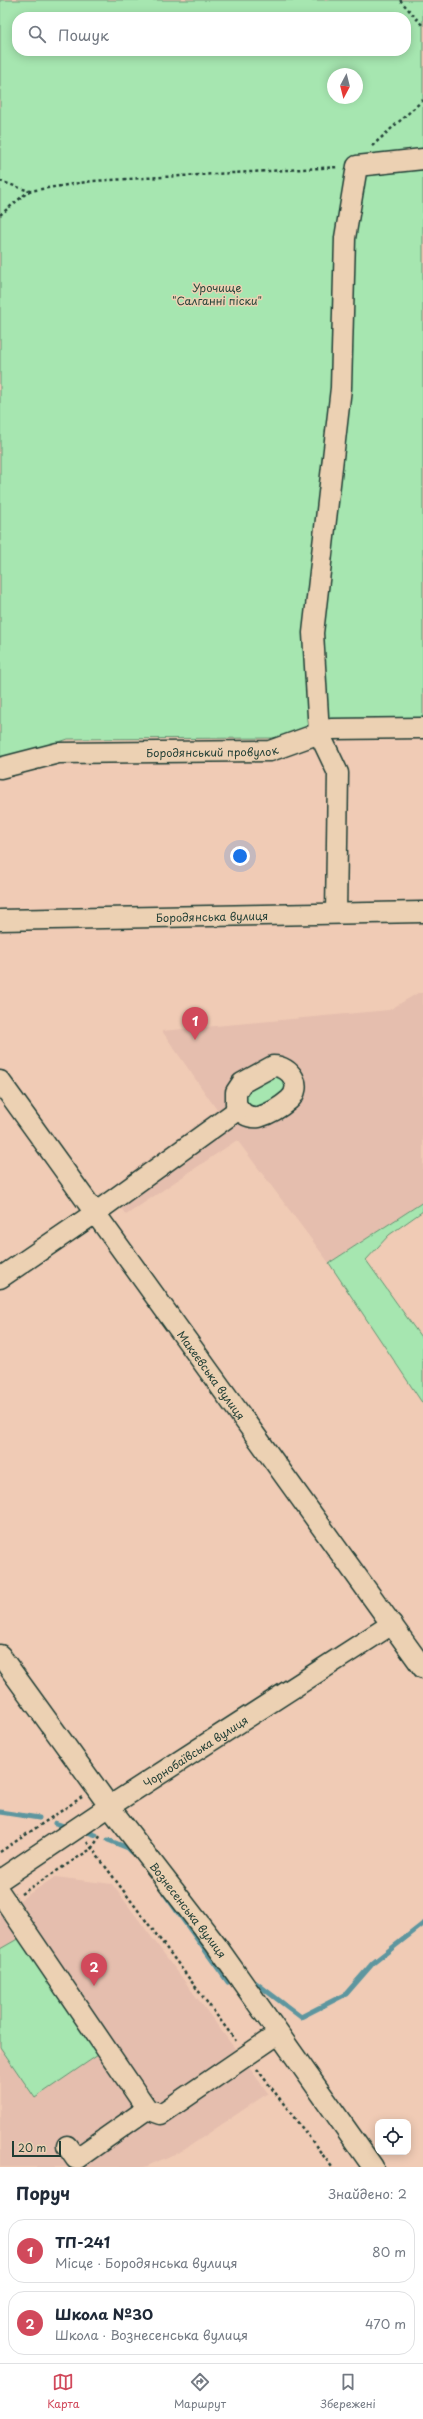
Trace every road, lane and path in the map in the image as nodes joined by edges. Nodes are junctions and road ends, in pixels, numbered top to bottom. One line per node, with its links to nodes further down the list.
1 (400, 0): 3 (path)
2 (411, 12): 4 (path)
3 (411, 12)
4 (423, 26)
5 (423, 100): 7 (path)
6 (423, 159): 7 (street)
7 (356, 166): 9 (path); 12 (street)
8 (0, 181): 9 (path)
9 (28, 191): 10 (path)
10 (0, 215)
11 (423, 728): 12 (street, Бородянський провулок)
12 (319, 733): 13 (street, Бородянський провулок); 15 (street)
13 (0, 768)
14 (423, 912): 15 (street, Бородянська вулиця)
15 (336, 913): 16 (street, Бородянська вулиця)
16 (0, 920)
17 (0, 1081): 19 (street, Макеєвська вулиця)
18 (239, 1109): 19 (street)
19 (95, 1213): 20 (street); 21 (street, Макеєвська вулиця)
20 (0, 1278)
21 (392, 1624): 23 (street, Макеєвська вулиця); 26 (street, Чорнобаївська вулиця)
22 (0, 1655): 24 (street, Вознесенська вулиця)
23 (422, 1664)
24 (95, 1787): 25 (path); 26 (street, Вознесенська вулиця)
25 (64, 1810): 27 (path); 29 (path)
26 (112, 1810): 27 (street, Чорнобаївська вулиця); 28 (path); 32 (street, Вознесенська вулиця)
27 (77, 1829): 28 (path); 30 (street, Чорнобаївська вулиця)
28 (91, 1849): 31 (path); 33 (path)
29 (0, 1852)
30 (0, 1880)
31 (4, 1898): 34 (street)
32 (278, 2034): 33 (street); 37 (street, Вознесенська вулиця)
33 (246, 2054): 34 (street); 36 (path)
34 (147, 2109): 35 (street)
35 (67, 2146)
36 (332, 2167)
37 (373, 2167)

